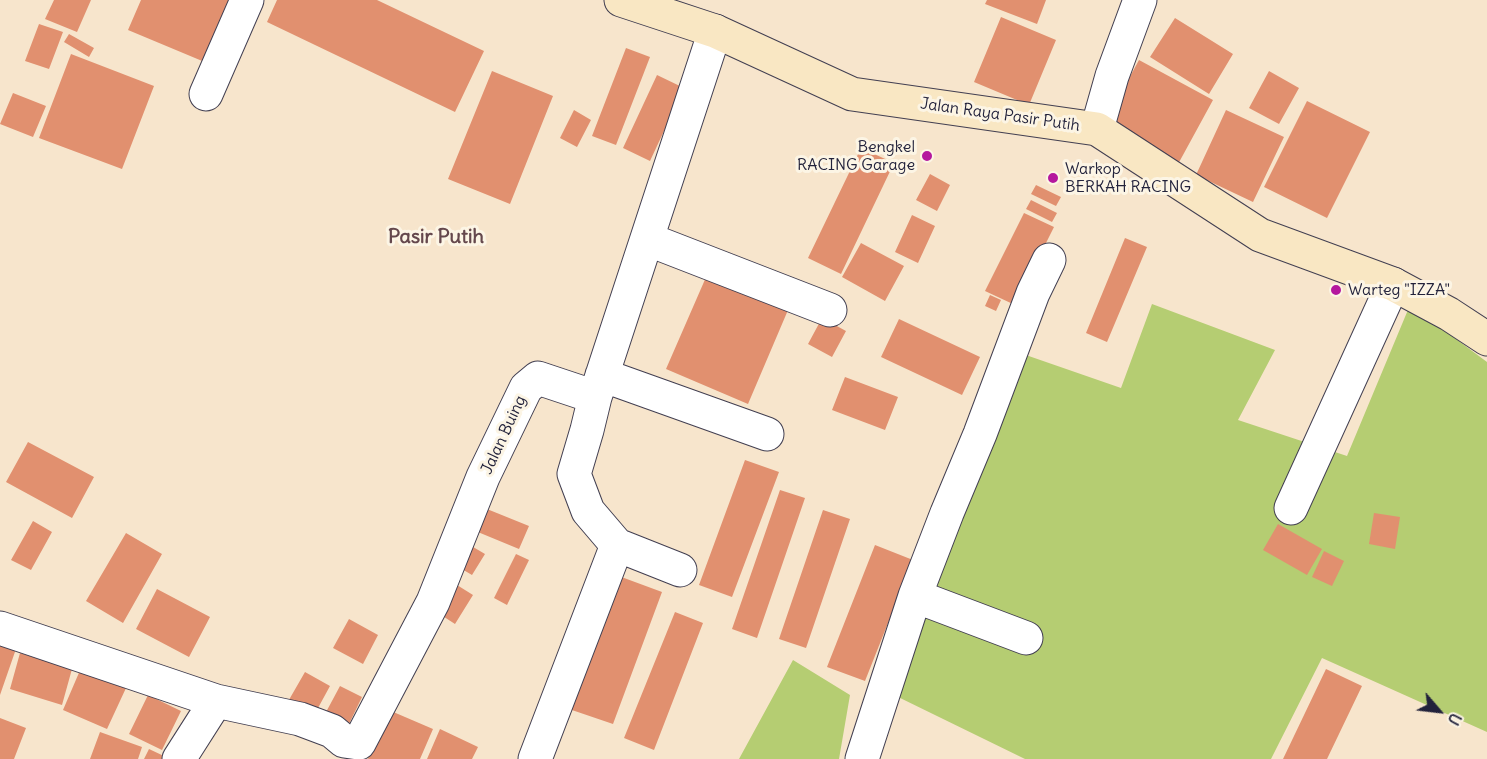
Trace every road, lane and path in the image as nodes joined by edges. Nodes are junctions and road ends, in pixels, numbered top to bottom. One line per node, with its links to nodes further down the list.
1 (247, 0): 5 (street)
2 (621, 0): 4 (street, Jalan Raya Pasir Putih)
3 (1140, 0): 6 (street)
4 (715, 31): 6 (street, Jalan Raya Pasir Putih); 7 (street)
5 (206, 94)
6 (1097, 129): 9 (street, Jalan Raya Pasir Putih)
7 (647, 239): 10 (street); 12 (street)
8 (1049, 261): 17 (street)
9 (1393, 284): 11 (street, Jalan Raya Pasir Putih); 14 (street)
10 (830, 310)
11 (1487, 339)
12 (599, 386): 13 (street); 15 (street); 20 (street, Jalan Buing)
13 (766, 434)
14 (1291, 508)
15 (616, 545): 16 (street); 22 (street)
16 (680, 570)
17 (915, 596): 19 (street); 23 (street)
18 (0, 628): 20 (street)
19 (1026, 638)
20 (216, 701): 21 (street)
21 (179, 759)
22 (535, 759)
23 (862, 759)

